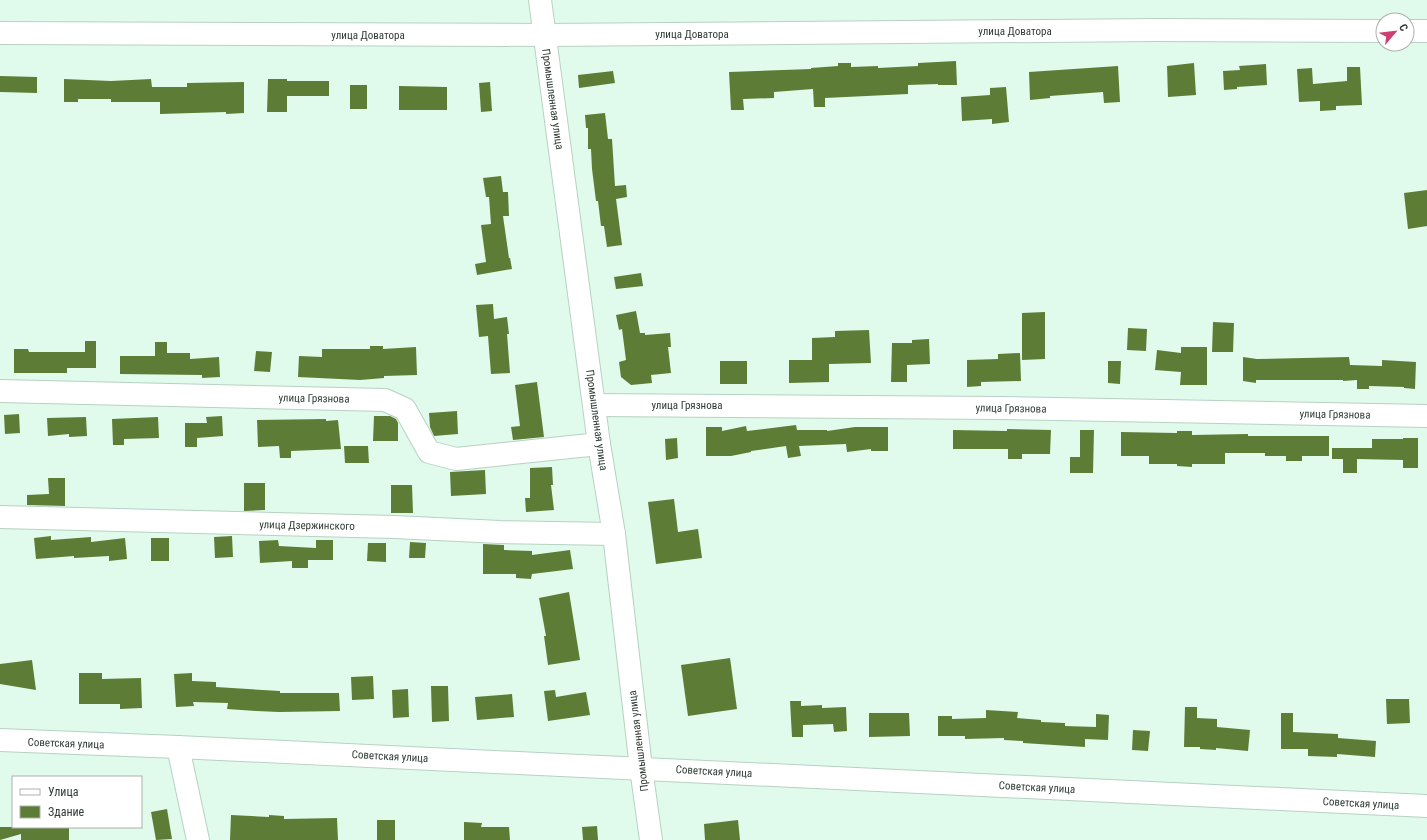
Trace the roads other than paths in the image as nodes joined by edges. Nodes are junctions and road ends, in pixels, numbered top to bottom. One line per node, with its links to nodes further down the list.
1 (540, 0): 6 (street, Промышленная улица)
2 (1375, 31): 6 (street, улица Доватора)
3 (1415, 31): 4 (street)
4 (1427, 31)
5 (0, 33): 6 (street, улица Доватора)
6 (544, 35): 8 (street, Промышленная улица)
7 (0, 391): 10 (street, улица Грязнова)
8 (595, 404): 9 (street, улица Грязнова); 10 (street, Промышленная улица)
9 (1427, 416)
10 (599, 444): 12 (street, Промышленная улица)
11 (0, 518): 12 (street, улица Дзержинского)
12 (614, 534): 15 (street, Промышленная улица)
13 (0, 740): 14 (street, Советская улица)
14 (178, 747): 15 (street, Советская улица); 17 (street)
15 (641, 768): 16 (street, Советская улица); 18 (street, Промышленная улица)
16 (1427, 806)
17 (198, 840)
18 (651, 840)

